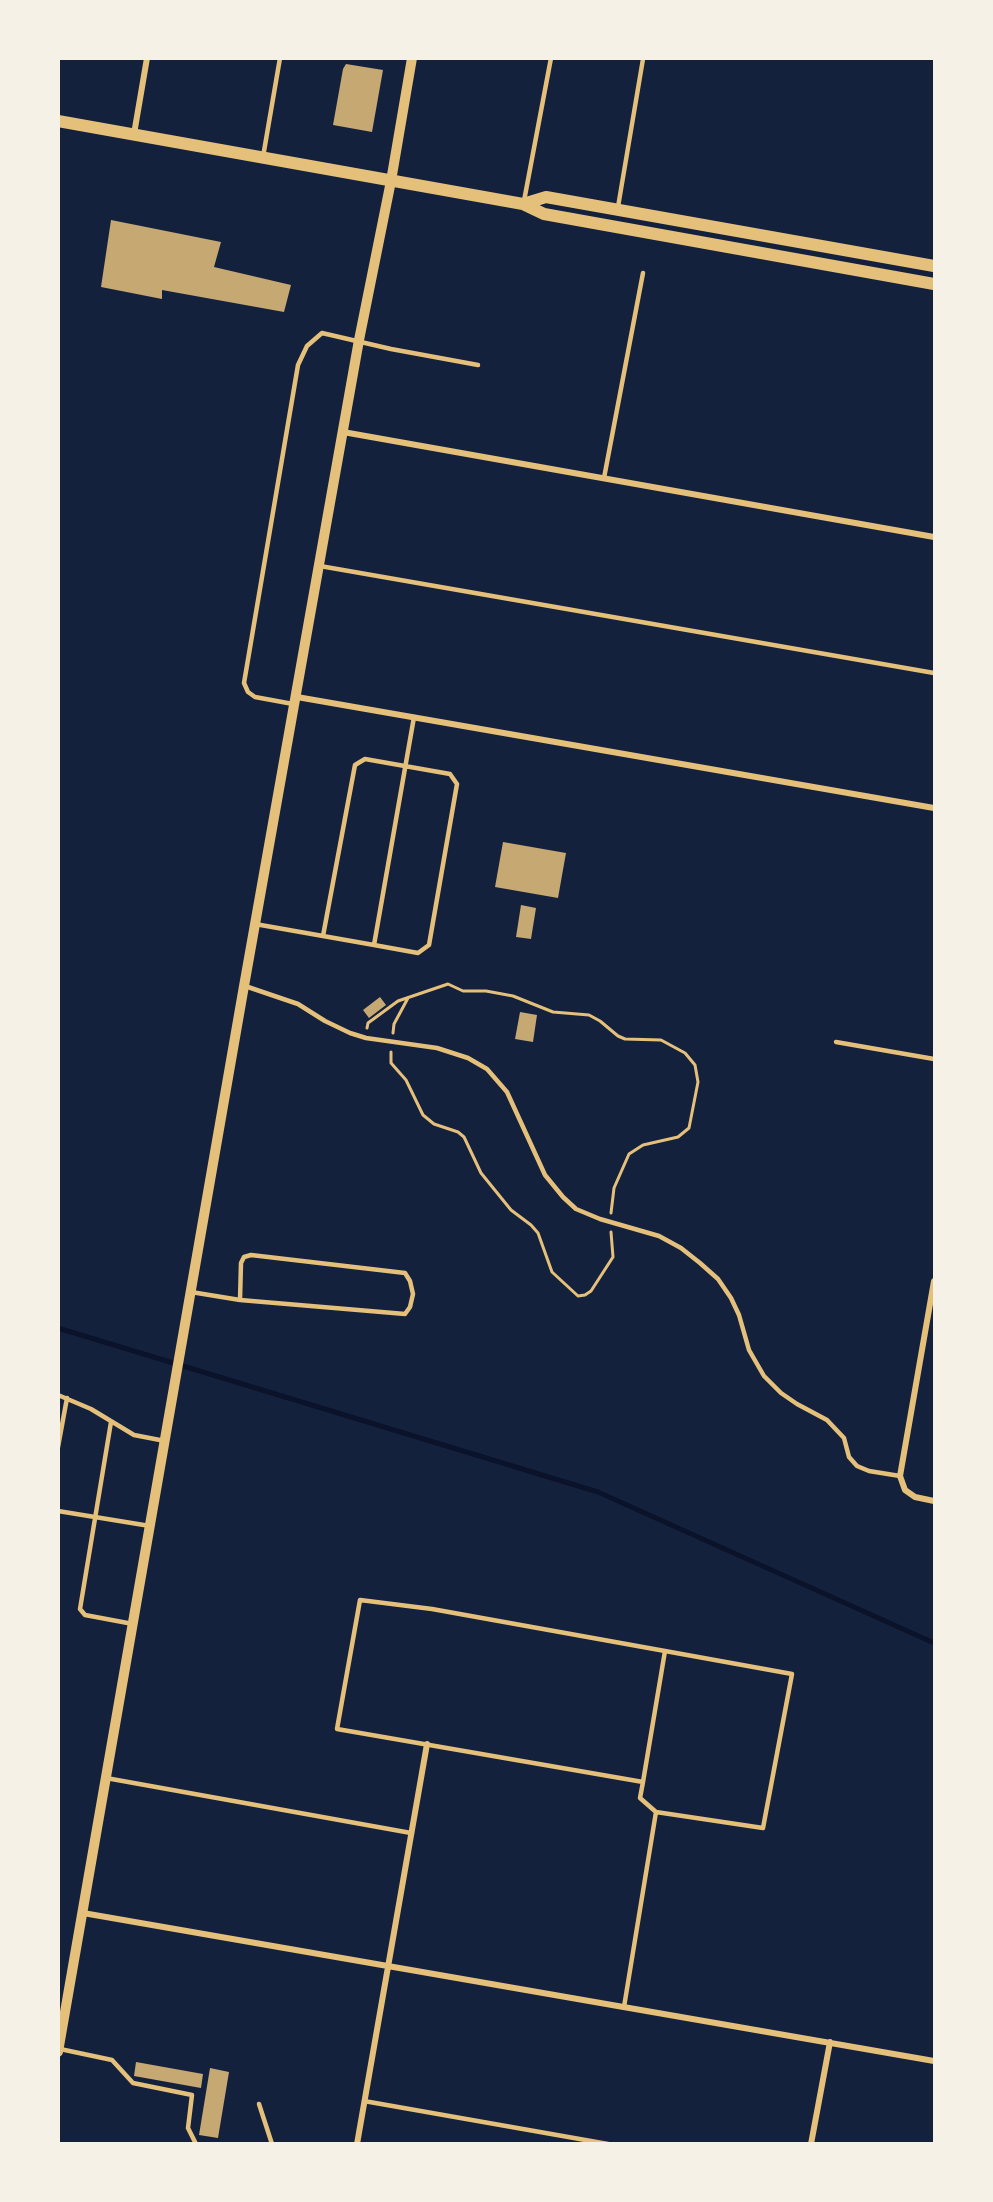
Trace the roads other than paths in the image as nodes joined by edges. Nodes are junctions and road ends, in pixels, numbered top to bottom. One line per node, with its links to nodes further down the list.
1 (147, 58): 7 (street)
2 (280, 58): 8 (lane)
3 (412, 58): 9 (street)
4 (551, 58): 10 (lane)
5 (643, 59): 11 (lane)
6 (58, 121): 7 (main road)
7 (134, 134): 8 (main road)
8 (263, 157): 9 (main road)
9 (391, 181): 10 (main road); 15 (street)
10 (523, 204): 11 (main road); 14 (main road)
11 (617, 209): 12 (main road)
12 (934, 266)
13 (643, 273): 18 (lane)
14 (934, 284)
15 (359, 340): 16 (lane); 17 (street); 22 (lane)
16 (478, 365)
17 (343, 432): 18 (street); 20 (street)
18 (604, 478): 19 (street)
19 (934, 537)
20 (320, 566): 21 (lane); 22 (street)
21 (934, 673)
22 (296, 700): 23 (street); 26 (street)
23 (414, 717): 24 (lane); 25 (street)
24 (406, 766): 27 (lane); 28 (lane); 28 (lane)
25 (934, 808)
26 (255, 924): 27 (lane); 29 (street)
27 (323, 936): 28 (lane)
28 (374, 945)
29 (244, 986): 33 (street); 40 (lane)
30 (836, 1042): 31 (lane)
31 (934, 1059)
32 (934, 1281): 40 (street)
33 (191, 1292): 34 (lane); 38 (street)
34 (240, 1300): 34 (lane)
35 (58, 1395): 36 (lane)
36 (67, 1398): 37 (lane); 39 (lane)
37 (111, 1422): 38 (lane); 43 (lane)
38 (165, 1441): 44 (street)
39 (58, 1447)
40 (900, 1476): 41 (street)
41 (934, 1501)
42 (58, 1511): 43 (lane)
43 (95, 1517): 44 (lane); 45 (lane)
44 (150, 1526): 45 (street)
45 (133, 1624): 48 (street)
46 (665, 1651): 47 (lane); 49 (lane); 50 (lane)
47 (427, 1744): 49 (lane); 51 (street)
48 (106, 1778): 51 (lane); 52 (street)
49 (643, 1782): 50 (lane)
50 (656, 1812): 54 (lane)
51 (411, 1833): 53 (street)
52 (83, 1912): 53 (street); 55 (street)
53 (387, 1965): 54 (street); 59 (street)
54 (624, 2007): 56 (street)
55 (61, 2028): 57 (street)
56 (830, 2042): 58 (street); 65 (street)
57 (59, 2051): 61 (lane)
58 (934, 2061)
59 (364, 2101): 63 (street); 64 (lane)
60 (259, 2104): 62 (lane)
61 (196, 2144)
62 (272, 2144)
63 (357, 2144)
64 (608, 2144)
65 (811, 2144)

